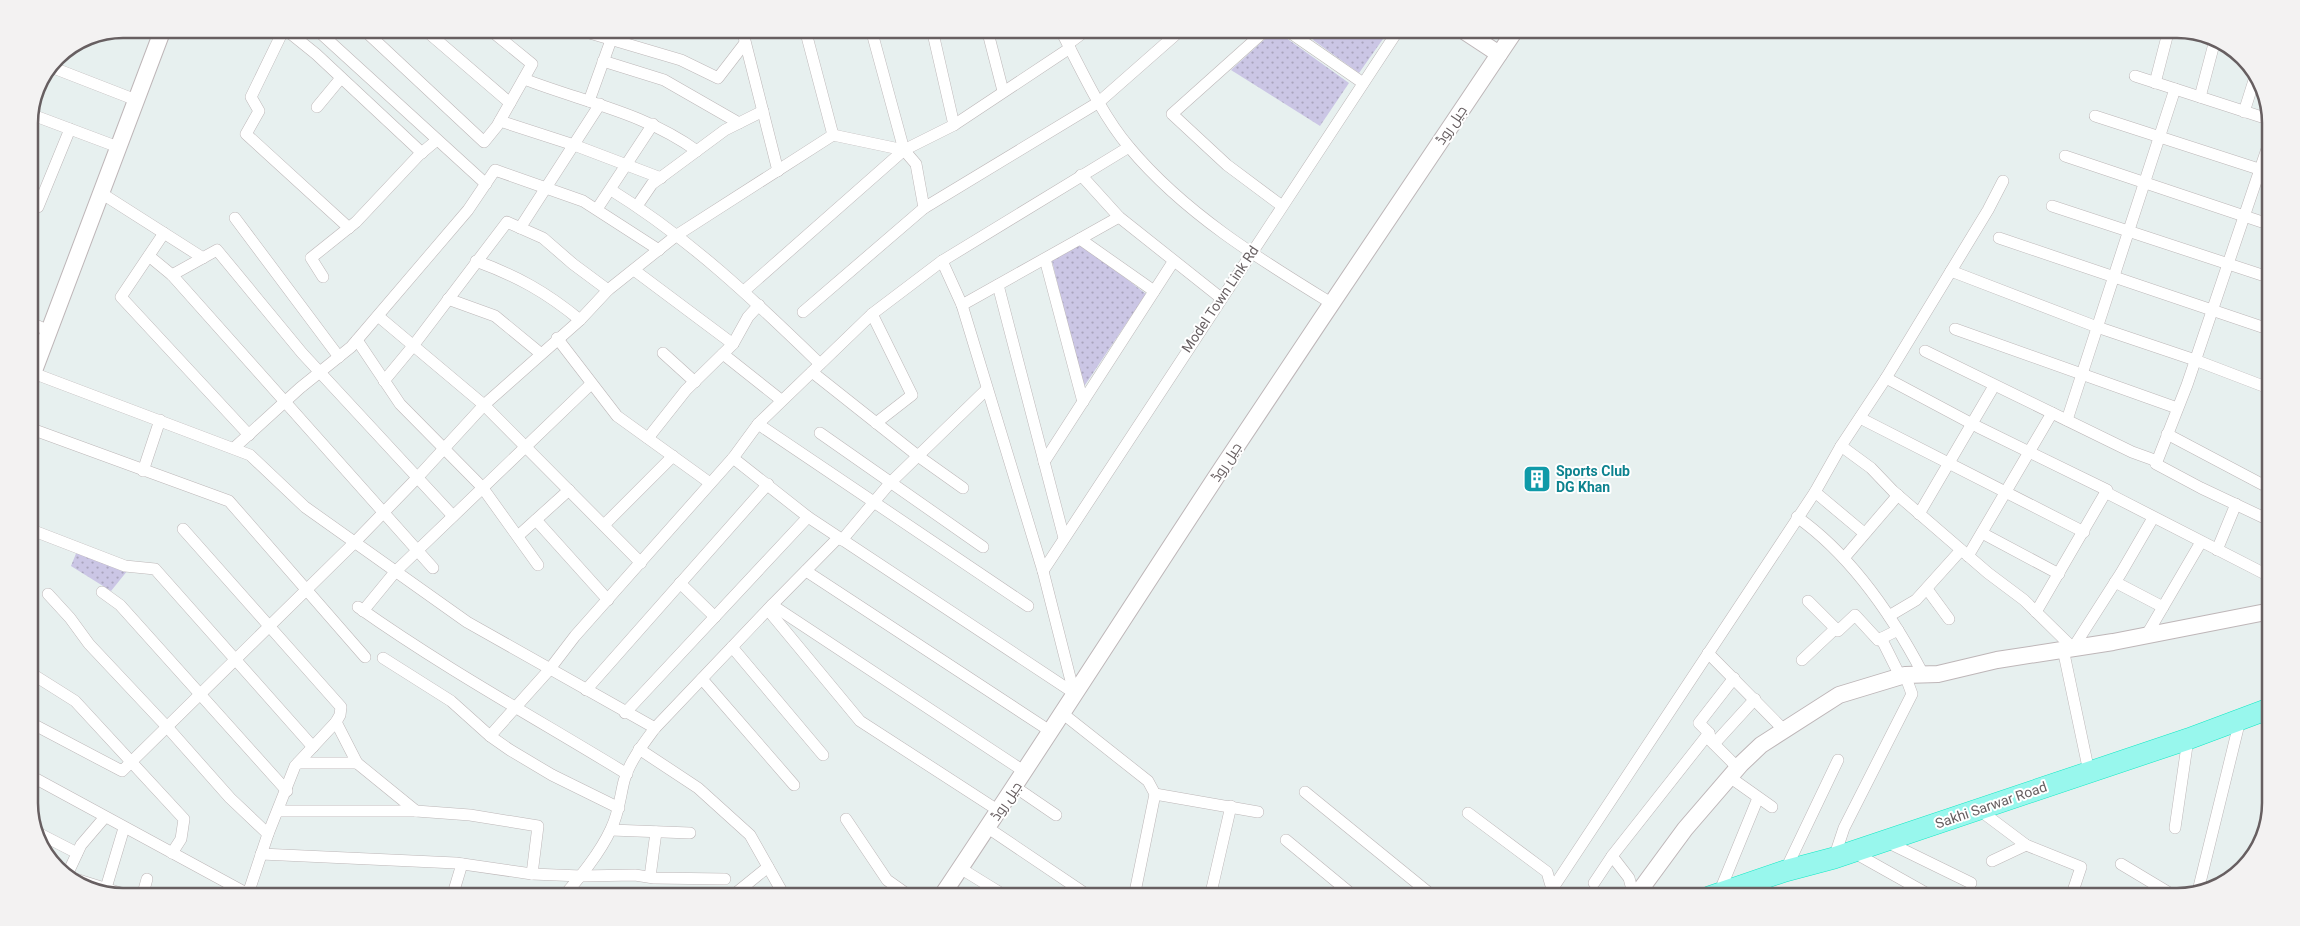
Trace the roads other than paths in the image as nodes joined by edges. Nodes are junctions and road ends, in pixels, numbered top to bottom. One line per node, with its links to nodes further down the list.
1 (160, 38): 39 (street)
2 (281, 38): 86 (street)
3 (295, 38): 31 (street)
4 (326, 38): 56 (street)
5 (373, 38): 49 (street)
6 (434, 38): 42 (street)
7 (500, 38): 32 (street)
8 (612, 38): 28 (street)
9 (623, 38): 24 (street)
10 (743, 38): 24 (street)
11 (808, 38): 54 (street)
12 (873, 38): 60 (street)
13 (934, 38): 52 (street)
14 (989, 38): 37 (street)
15 (1065, 38): 25 (street)
16 (1078, 38): 25 (street)
17 (1172, 38): 41 (street)
18 (1257, 38): 77 (street)
19 (1298, 38): 33 (street)
20 (1393, 38): 33 (street, Model Town Link Rd)
21 (1475, 38): 27 (street)
22 (1510, 38): 27 (street, جیل روڈ)
23 (2168, 38): 34 (street)
24 (745, 43): 44 (street)
25 (1069, 46): 37 (street); 41 (street)
26 (2216, 47): 38 (street)
27 (1499, 54): 114 (street, جیل روڈ)
28 (603, 61): 40 (street); 50 (street)
29 (57, 69): 39 (street)
30 (2135, 76): 34 (street)
31 (341, 78): 43 (street); 62 (street)
32 (524, 79): 40 (street); 42 (street)
33 (1363, 83): 77 (street, Model Town Link Rd)
34 (2155, 83): 36 (street)
35 (2253, 84): 45 (street)
36 (2175, 89): 38 (street); 55 (street)
37 (1003, 91): 52 (street)
38 (2200, 97): 45 (street)
39 (136, 100): 57 (street)
40 (595, 102): 51 (street); 58 (street)
41 (1099, 102): 59 (street); 80 (street)
42 (510, 103): 49 (street)
43 (317, 107)
44 (762, 111): 50 (street); 66 (street)
45 (2244, 112): 48 (street)
46 (2095, 116): 55 (street)
47 (38, 117): 53 (street)
48 (2262, 117)
49 (500, 121): 58 (street)
50 (738, 123): 61 (street)
51 (653, 124): 61 (street); 64 (street)
52 (954, 125): 60 (street)
53 (70, 129): 57 (street); 79 (street)
54 (834, 135): 60 (street); 66 (street)
55 (2160, 136): 65 (street); 71 (street)
56 (437, 140): 62 (street); 72 (street)
57 (118, 146): 75 (street)
58 (574, 146): 64 (street); 73 (street)
59 (1129, 147): 67 (street); 94 (street)
60 (904, 150): 80 (street); 110 (street)
61 (697, 151): 68 (street)
62 (422, 153): 86 (street)
63 (2065, 156): 71 (street)
64 (626, 166): 68 (street); 74 (street)
65 (2262, 170)
66 (778, 171): 90 (street)
67 (1081, 175): 82 (street); 99 (street)
68 (661, 178): 76 (street)
69 (2262, 180): 83 (street)
70 (2003, 181): 103 (street)
71 (2145, 183): 83 (street); 88 (street)
72 (486, 184): 73 (street); 120 (street)
73 (547, 188): 81 (street); 87 (street)
74 (611, 190): 76 (street); 81 (street)
75 (101, 193): 89 (street); 126 (street)
76 (637, 206): 90 (street)
77 (1282, 206): 94 (street, Model Town Link Rd)
78 (2052, 206): 88 (street)
79 (38, 207)
80 (924, 208): 118 (street)
81 (597, 209): 93 (street)
82 (1119, 217): 92 (street); 100 (street)
83 (2245, 217): 85 (street); 101 (street)
84 (235, 218): 135 (street)
85 (2262, 222)
86 (349, 228): 106 (street)
87 (520, 228): 98 (street); 109 (street)
88 (2128, 231): 101 (street); 107 (street)
89 (164, 232): 95 (street); 96 (street)
90 (677, 235): 93 (street); 110 (street)
91 (1999, 238): 107 (street)
92 (1080, 239): 97 (street); 111 (street)
93 (659, 250): 102 (street)
94 (1251, 254): 112 (street, Model Town Link Rd); 114 (street)
95 (149, 256): 104 (street); 164 (street)
96 (203, 258): 104 (street); 139 (street)
97 (1046, 259): 108 (street); 151 (street)
98 (476, 261): 113 (street); 121 (street)
99 (942, 261): 116 (street); 119 (street)
100 (1173, 262): 111 (street); 112 (street)
101 (2228, 264): 105 (street); 117 (street)
102 (634, 270): 109 (street); 129 (street)
103 (1951, 270): 123 (street); 141 (street)
104 (172, 275): 150 (street)
105 (2262, 275)
106 (323, 277)
107 (2112, 278): 117 (street); 123 (street)
108 (998, 284): 116 (street); 175 (street)
109 (608, 290): 121 (street)
110 (744, 291): 115 (street)
111 (1154, 291): 151 (street)
112 (1221, 298): 207 (street, Model Town Link Rd)
113 (448, 299): 130 (street); 132 (street)
114 (1331, 303): 259 (street, جیل روڈ)
115 (759, 305): 129 (street); 138 (street)
116 (962, 305): 148 (street)
117 (2212, 311): 124 (street); 136 (street)
118 (803, 312)
119 (872, 314): 138 (street); 158 (street)
120 (378, 316): 128 (street); 130 (street)
121 (580, 320): 127 (street)
122 (38, 325): 126 (street)
123 (2097, 327): 136 (street); 140 (street)
124 (2262, 327)
125 (1955, 329): 140 (street)
126 (50, 330): 137 (street)
127 (556, 338): 132 (street); 145 (street)
128 (357, 340): 135 (street); 143 (street)
129 (733, 344): 134 (street)
130 (413, 346): 143 (street); 152 (street)
131 (1925, 351): 146 (street)
132 (540, 353): 152 (street)
133 (663, 353): 144 (street)
134 (723, 354): 144 (street); 149 (street)
135 (339, 357): 139 (street)
136 (2195, 360): 147 (street); 153 (street)
137 (38, 361)
138 (816, 368): 149 (street); 158 (street)
139 (322, 372): 150 (street); 178 (street)
140 (2082, 374): 153 (street); 157 (street)
141 (1886, 378): 155 (street); 160 (street)
142 (38, 381): 156 (street)
143 (384, 381): 169 (street)
144 (695, 382): 165 (street)
145 (591, 384): 165 (street); 166 (street)
146 (1994, 386): 154 (street); 160 (street)
147 (2262, 386)
148 (987, 389): 172 (street); 219 (street)
149 (781, 400): 159 (street)
150 (286, 402): 164 (street); 192 (street)
151 (1083, 402): 175 (street)
152 (484, 405): 166 (street); 169 (street)
153 (2177, 408): 163 (street)
154 (2052, 413): 157 (street); 170 (street)
155 (1860, 418): 167 (street); 176 (street)
156 (160, 420): 168 (street); 177 (street)
157 (2066, 420): 174 (street)
158 (876, 423): 172 (street)
159 (758, 424): 173 (street); 190 (street)
160 (1973, 424): 170 (street); 176 (street)
161 (38, 431): 177 (street)
162 (820, 433): 180 (street)
163 (2167, 434): 174 (street); 182 (street)
164 (249, 435): 168 (street)
165 (648, 438): 171 (street)
166 (525, 446): 183 (street); 185 (street)
167 (1841, 446): 186 (street); 189 (street)
168 (234, 448): 210 (street)
169 (445, 448): 178 (street); 183 (street)
170 (2029, 452): 187 (street); 188 (street)
171 (673, 456): 179 (street); 200 (street)
172 (918, 456): 180 (street); 184 (street)
173 (733, 458): 179 (street); 181 (street)
174 (2157, 461): 191 (street)
175 (1044, 462): 207 (street)
176 (1950, 463): 187 (street); 193 (street)
177 (143, 471): 227 (street)
178 (417, 478): 192 (street); 194 (street)
179 (710, 483): 216 (street)
180 (890, 483): 190 (street); 211 (street)
181 (768, 484): 195 (street); 225 (street)
182 (2262, 485)
183 (482, 487): 194 (street); 206 (street)
184 (963, 488)
185 (569, 490): 199 (street); 200 (street)
186 (1815, 492): 197 (street); 204 (street)
187 (2005, 492): 203 (street); 205 (street)
188 (2107, 493): 198 (street); 203 (street)
189 (1898, 495): 193 (street); 204 (street)
190 (873, 502): 208 (street); 232 (street)
191 (2236, 504): 196 (street); 213 (street)
192 (383, 512): 210 (street); 212 (street)
193 (1920, 514): 214 (street)
194 (453, 516): 212 (street)
195 (808, 517): 208 (street); 238 (street)
196 (2262, 517)
197 (1797, 518): 215 (street); 247 (street)
198 (2153, 518): 209 (street); 224 (street)
199 (536, 520): 206 (street); 230 (street)
200 (604, 525): 216 (street)
201 (183, 529): 240 (street)
202 (38, 532): 251 (street)
203 (2084, 532): 223 (street)
204 (1864, 533): 215 (street)
205 (1982, 533): 214 (street); 223 (street)
206 (518, 536): 217 (street)
207 (1064, 538): 219 (street, Model Town Link Rd)
208 (840, 539): 220 (street); 259 (street)
209 (2201, 542): 213 (street); 233 (street)
210 (354, 543): 221 (street); 227 (street)
211 (983, 547)
212 (418, 550): 218 (street); 221 (street)
213 (2217, 550): 222 (street)
214 (1964, 553): 226 (street); 235 (street)
215 (1844, 558): 237 (street)
216 (642, 563): 230 (street)
217 (538, 565)
218 (433, 568)
219 (1043, 570): 259 (street)
220 (806, 571): 234 (street); 272 (street)
221 (395, 572): 252 (street); 262 (street)
222 (2262, 572)
223 (2059, 574): 235 (street)
224 (2115, 582): 233 (street); 246 (street)
225 (680, 583): 238 (street); 258 (street)
226 (1927, 589): 237 (street); 239 (street)
227 (305, 591): 240 (street); 248 (street)
228 (102, 592): 260 (street)
229 (48, 594): 269 (street)
230 (608, 600): 252 (street)
231 (1808, 601): 241 (street)
232 (1028, 606)
233 (2163, 607): 243 (street)
234 (770, 608): 245 (street); 284 (street); 298 (street)
235 (2036, 612): 246 (street)
236 (2262, 613): 243 (street)
237 (1889, 616): 242 (street)
238 (715, 617): 265 (street)
239 (1949, 619)
240 (270, 627): 251 (street); 267 (street)
241 (1835, 629): 244 (street); 250 (street)
242 (1898, 630): 244 (street); 253 (street)
243 (2146, 636): 246 (street)
244 (1881, 638): 254 (street)
245 (732, 647): 257 (street); 279 (street)
246 (2068, 648): 253 (street); 285 (street)
247 (1708, 653): 256 (street); 355 (street)
248 (365, 657)
249 (383, 658): 274 (street)
250 (1802, 660)
251 (236, 661): 260 (street); 277 (street)
252 (550, 670): 258 (street); 262 (street)
253 (1923, 674): 254 (street)
254 (1903, 676): 271 (street); 321 (street)
255 (38, 678): 281 (street)
256 (1734, 678): 261 (street); 273 (street)
257 (702, 679): 270 (street); 289 (street)
258 (586, 690): 265 (street)
259 (1074, 693): 264 (street, جیل روڈ)
260 (201, 694): 269 (street); 291 (street)
261 (1755, 699): 271 (street); 276 (street)
262 (515, 706): 274 (street); 287 (street)
263 (2262, 711): 266 (highway, Sakhi Sarwar Road)
264 (1062, 712): 272 (street, جیل روڈ); 293 (street)
265 (625, 713): 270 (street)
266 (2240, 720): 275 (highway, Sakhi Sarwar Road); 337 (street)
267 (336, 722): 277 (street); 283 (street)
268 (38, 727): 281 (street)
269 (168, 728): 281 (street); 313 (street)
270 (655, 728): 278 (street)
271 (1784, 730): 286 (street)
272 (1050, 731): 284 (street, جیل روڈ)
273 (1709, 733): 276 (street); 322 (street)
274 (490, 736): 297 (street)
275 (2188, 739): 285 (highway, Sakhi Sarwar Road); 309 (street)
276 (1714, 744): 286 (street)
277 (313, 747): 282 (street)
278 (639, 749): 287 (street); 326 (street)
279 (823, 755)
280 (1838, 760): 329 (street)
281 (130, 761): 319 (street)
282 (298, 763): 283 (street); 291 (street)
283 (357, 763): 301 (street)
284 (1026, 772): 290 (street, جیل روڈ)
285 (2089, 772): 299 (highway, Sakhi Sarwar Road)
286 (1735, 773): 294 (street); 357 (street)
287 (627, 774): 297 (street)
288 (38, 780): 305 (street)
289 (794, 785)
290 (1015, 787): 298 (street, جیل روڈ); 304 (street)
291 (287, 791): 300 (street)
292 (1305, 792): 353 (street)
293 (1155, 794): 295 (street); 350 (street)
294 (1758, 798): 296 (street); 358 (street)
295 (1231, 806): 302 (street); 351 (street)
296 (1772, 807)
297 (619, 808): 310 (street)
298 (999, 810): 308 (street, جیل روڈ)
299 (1978, 810): 316 (highway, Sakhi Sarwar Road); 317 (street)
300 (278, 811): 301 (street); 313 (street)
301 (416, 811): 330 (street)
302 (1258, 812)
303 (1468, 813): 354 (street)
304 (1056, 815)
305 (105, 817): 307 (street); 318 (street)
306 (846, 819): 346 (street)
307 (124, 828): 319 (street); 338 (street)
308 (988, 828): 327 (street, جیل روڈ); 349 (street)
309 (2175, 828)
310 (611, 830): 311 (street); 331 (street)
311 (656, 832): 312 (street); 332 (street)
312 (690, 833)
313 (268, 834): 320 (street)
314 (44, 836): 318 (street)
315 (1286, 840): 352 (street)
316 (1885, 841): 321 (highway, Sakhi Sarwar Road); 335 (street)
317 (2026, 845): 323 (street); 361 (street)
318 (77, 853): 328 (street)
319 (172, 853): 340 (street)
320 (261, 854): 324 (street); 341 (street)
321 (1844, 855): 329 (highway, Sakhi Sarwar Road); 360 (street)
322 (1612, 856): 336 (street); 356 (street)
323 (1992, 861)
324 (462, 864): 330 (street); 342 (street)
325 (2121, 864): 362 (street)
326 (768, 867): 344 (street); 345 (street)
327 (960, 868): 347 (street, جیل روڈ); 348 (street)
328 (70, 870)
329 (1784, 871): 359 (highway, Sakhi Sarwar Road)
330 (532, 874): 331 (street)
331 (581, 876): 332 (street); 343 (street)
332 (650, 877): 334 (street)
333 (148, 879): 339 (street)
334 (725, 879)
335 (1970, 882)
336 (1594, 883)
337 (2199, 886)
338 (106, 887)
339 (145, 888)
340 (235, 888)
341 (251, 888)
342 (455, 888)
343 (571, 888)
344 (742, 888)
345 (780, 888)
346 (898, 888)
347 (947, 888)
348 (992, 888)
349 (1077, 888)
350 (1136, 888)
351 (1212, 888)
352 (1345, 888)
353 (1423, 888)
354 (1549, 888)
355 (1553, 888)
356 (1632, 888)
357 (1641, 888)
358 (1718, 888)
359 (1736, 888)
360 (1915, 888)
361 (2074, 888)
362 (2161, 888)

